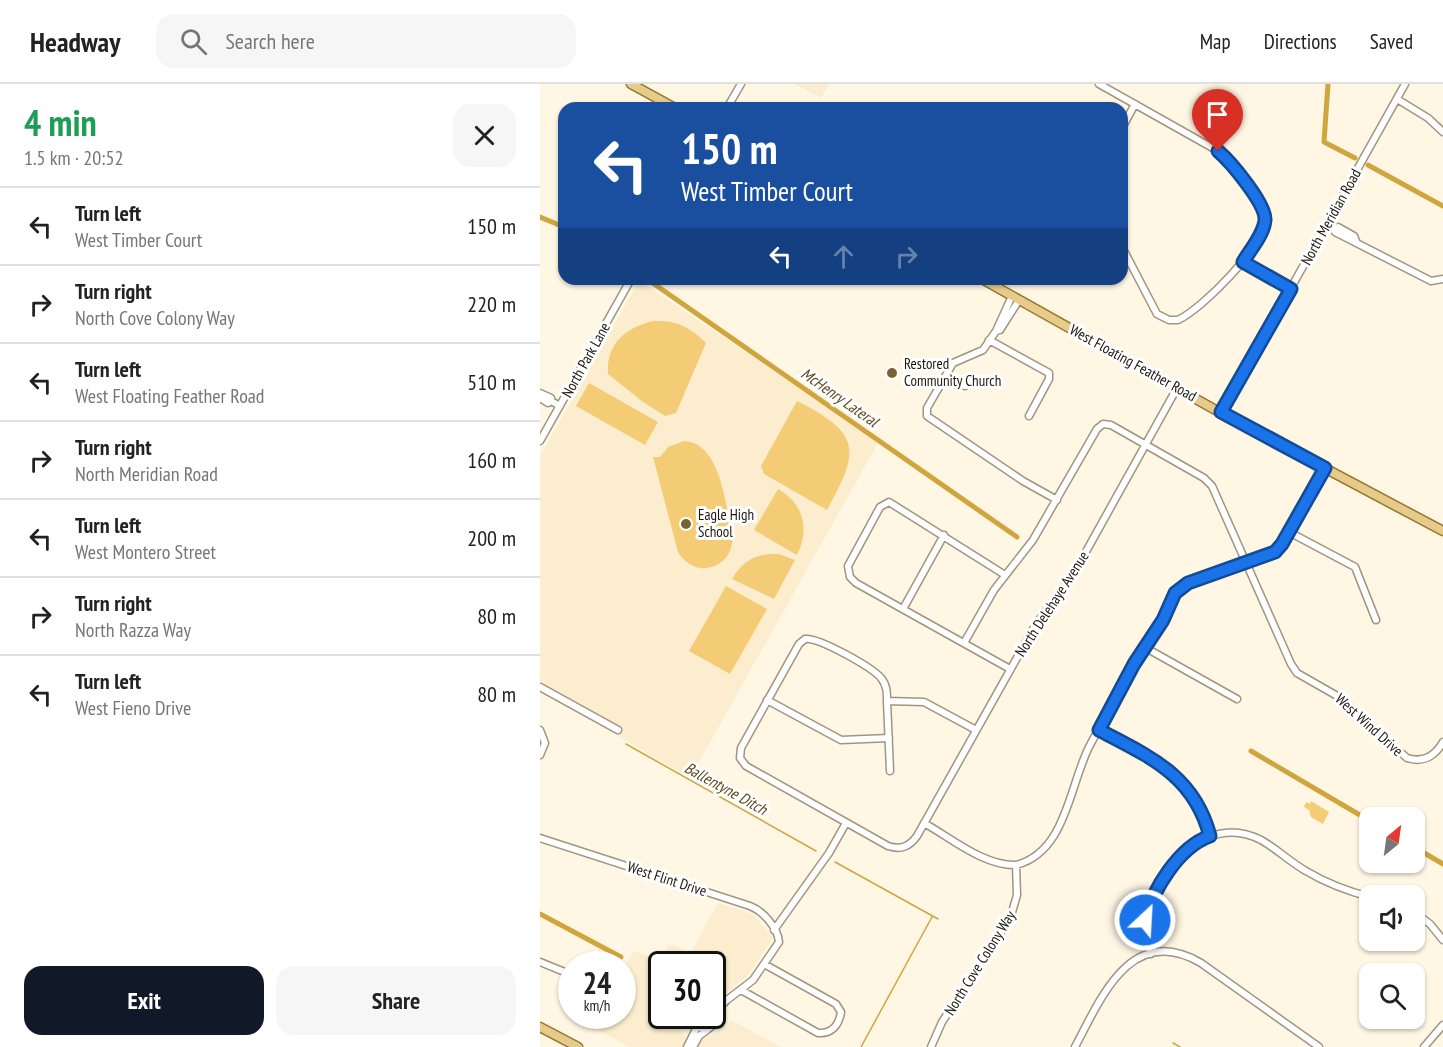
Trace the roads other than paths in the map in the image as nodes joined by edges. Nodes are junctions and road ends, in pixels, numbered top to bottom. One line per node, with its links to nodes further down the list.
1 (631, 84): 6 (main road)
2 (741, 84): 7 (street)
3 (1099, 84): 8 (street)
4 (1405, 84): 5 (street, North Meridian Road)
5 (1397, 99): 10 (street); 11 (street, North Meridian Road)
6 (664, 102)
7 (730, 102)
8 (1135, 105): 9 (street); 13 (street)
9 (1128, 117)
10 (1443, 132)
11 (1327, 224): 14 (street); 17 (street, North Meridian Road)
12 (1128, 258): 13 (street)
13 (1243, 262): 17 (street)
14 (1443, 279)
15 (628, 285): 26 (street, North Park Lane)
16 (992, 285): 18 (main road, West Floating Feather Road)
17 (1291, 289): 27 (street, North Meridian Road)
18 (1015, 298): 19 (street); 22 (main road, West Floating Feather Road)
19 (990, 340): 20 (street); 28 (street)
20 (946, 376): 21 (street); 32 (street)
21 (965, 386)
22 (1177, 388): 27 (main road, West Floating Feather Road); 30 (street, North Delehaye Avenue)
23 (540, 393): 25 (street)
24 (540, 398): 25 (street)
25 (551, 401): 26 (street)
26 (560, 406): 29 (street, North Park Lane)
27 (1221, 412): 31 (main road, West Floating Feather Road)
28 (1029, 416)
29 (540, 441)
30 (1146, 445): 32 (street, West Wind Drive); 36 (street, West Wind Drive); 42 (street, North Delehaye Avenue)
31 (1325, 468): 33 (main road, West Floating Feather Road); 34 (street)
32 (1057, 500): 37 (street)
33 (1443, 531)
34 (1289, 532): 36 (street); 39 (street)
35 (945, 535): 37 (street); 38 (street); 38 (street)
36 (1246, 562): 41 (street); 52 (street, West Wind Drive)
37 (1005, 575): 40 (street)
38 (903, 609): 40 (street)
39 (1376, 620)
40 (964, 643): 42 (street)
41 (1146, 648): 44 (street); 50 (street)
42 (1010, 669): 49 (street, North Delehaye Avenue)
43 (540, 687): 48 (street)
44 (1237, 699)
45 (767, 700): 46 (street); 51 (street); 55 (street)
46 (887, 701): 49 (street); 51 (street)
47 (540, 730): 53 (street)
48 (618, 730)
49 (976, 730): 56 (street, North Delehaye Avenue)
50 (1099, 730): 57 (street); 59 (street)
51 (889, 738): 54 (street)
52 (1443, 742)
53 (540, 755)
54 (890, 771)
55 (846, 823): 56 (street, North Delehaye Avenue); 62 (street)
56 (924, 823): 59 (street)
57 (1210, 836): 60 (street); 64 (street)
58 (540, 838): 62 (street, West Flint Drive)
59 (1016, 865): 78 (street, North Cove Colony Way)
60 (1359, 893)
61 (1425, 920): 63 (street)
62 (774, 930): 66 (street, West Flint Drive)
63 (1443, 939)
64 (1151, 954): 79 (street); 80 (street)
65 (540, 962): 67 (street)
66 (765, 964): 68 (street); 68 (street)
67 (558, 969)
68 (741, 990): 69 (street)
69 (726, 1001)
70 (1443, 1025): 81 (street)
71 (540, 1027): 75 (main road)
72 (696, 1029): 76 (street)
73 (704, 1029): 74 (street)
74 (707, 1030): 77 (street)
75 (578, 1047)
76 (687, 1047)
77 (693, 1047)
78 (932, 1047)
79 (1075, 1047)
80 (1319, 1047)
81 (1424, 1047)

